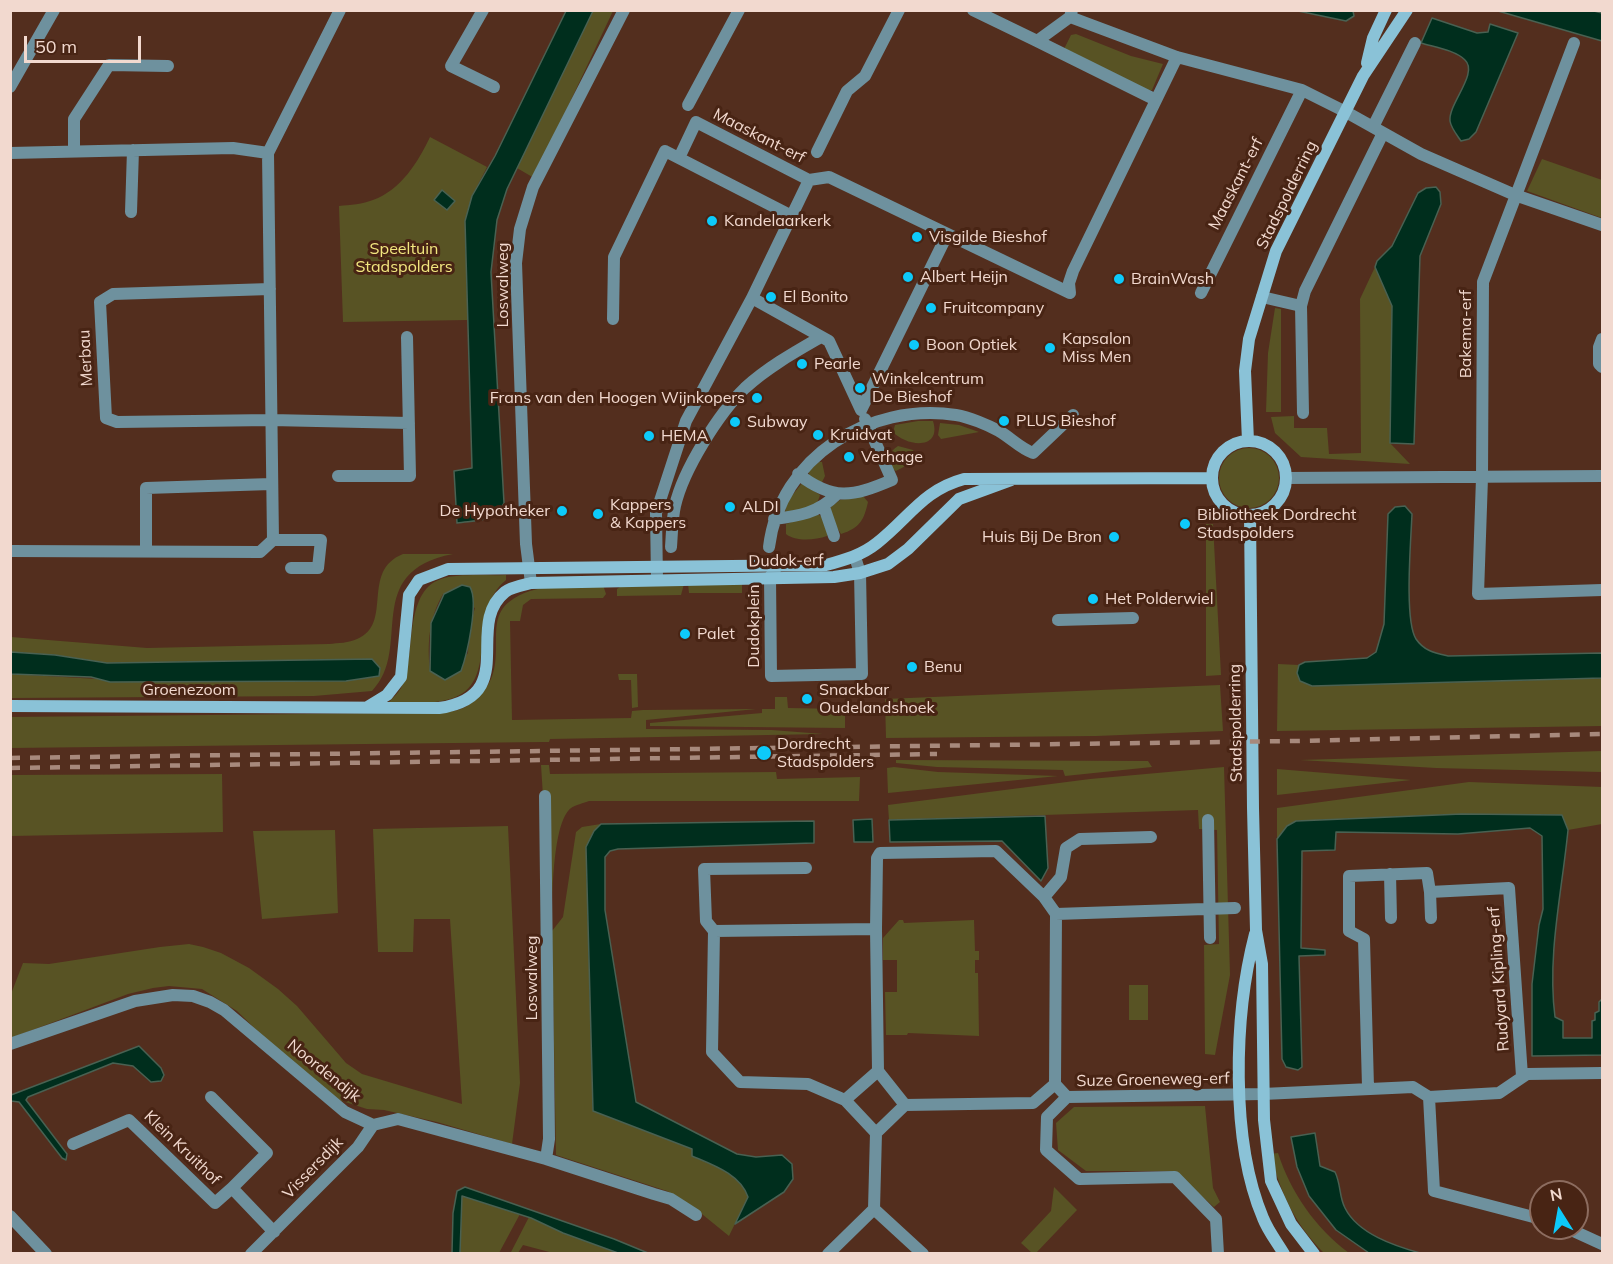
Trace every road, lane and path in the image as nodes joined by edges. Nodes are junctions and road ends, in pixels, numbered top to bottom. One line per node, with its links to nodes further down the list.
1 (54, 10): 17 (street)
2 (340, 10): 28 (street)
3 (483, 10): 18 (street)
4 (624, 10): 74 (street, Loswalweg)
5 (739, 10): 21 (street)
6 (899, 10): 26 (street, Maaskant-erf)
7 (973, 10): 11 (street)
8 (1386, 10): 16 (street, Stadspolderring)
9 (1407, 10): 16 (street, Stadspolderring)
10 (1071, 14): 11 (street); 14 (street)
11 (1037, 41): 20 (street)
12 (1415, 43): 23 (street)
13 (1574, 43): 31 (street, Bakema-erf)
14 (1177, 57): 19 (street); 20 (street)
15 (168, 66): 25 (street)
16 (1363, 76): 22 (street, Stadspolderring)
17 (10, 87)
18 (494, 87)
19 (1302, 90): 22 (street); 37 (street, Maaskant-erf)
20 (1156, 100): 35 (street)
21 (688, 105)
22 (1346, 112): 23 (street); 38 (street, Stadspolderring)
23 (1378, 130): 31 (street); 40 (street)
24 (133, 150): 25 (street); 28 (street); 32 (street)
25 (74, 151): 27 (street)
26 (817, 152)
27 (10, 153)
28 (268, 153): 36 (street)
29 (679, 158): 30 (street, Maaskant-erf); 33 (street); 41 (street)
30 (809, 180): 33 (street); 35 (street)
31 (1515, 195): 34 (street); 58 (street, Bakema-erf)
32 (131, 212)
33 (790, 215): 39 (street)
34 (1602, 225)
35 (947, 235): 46 (street)
36 (270, 289): 49 (street); 49 (street, Merbau)
37 (1201, 293)
38 (1262, 297): 40 (street); 52 (street, Stadspolderring)
39 (752, 298): 43 (street); 76 (street)
40 (1301, 306): 47 (street)
41 (613, 319)
42 (407, 337): 50 (street)
43 (821, 337): 46 (street); 67 (street)
44 (1602, 339): 45 (street)
45 (1602, 367)
46 (861, 410): 51 (street)
47 (1303, 413)
48 (1073, 416): 51 (street)
49 (271, 420): 50 (street, Merbau); 60 (street)
50 (409, 423): 54 (street)
51 (868, 425): 53 (street); 61 (street)
52 (1248, 441): 56 (street); 57 (street)
53 (798, 474): 61 (street); 64 (street)
54 (338, 476)
55 (1602, 476): 58 (street)
56 (1212, 478): 59 (street, Dudok-erf); 63 (street)
57 (1286, 478): 58 (street); 63 (street)
58 (1482, 478): 79 (street, Bakema-erf)
59 (1011, 480): 71 (street, Dudok-erf); 75 (street, Dudok-erf)
60 (270, 484): 66 (street); 70 (street)
61 (836, 495): 62 (street)
62 (824, 507): 64 (street); 65 (street)
63 (1250, 515): 97 (street, Stadspolderring)
64 (774, 519): 68 (street)
65 (834, 536)
66 (273, 540): 70 (street); 73 (street)
67 (671, 547)
68 (769, 547)
69 (10, 551): 70 (street)
70 (146, 551)
71 (855, 557): 72 (street, Dudok-erf); 75 (street)
72 (777, 566): 76 (street, Dudok-erf); 77 (street, Dudokplein)
73 (291, 568)
74 (530, 568): 76 (street, Dudok-erf); 78 (street, Loswalweg); 83 (street)
75 (860, 573): 77 (street, Dudok-erf); 77 (street, Dudokplein)
76 (657, 574): 77 (street, Dudok-erf); 78 (street, Dudok-erf)
77 (770, 577)
78 (531, 583): 83 (street, Groenezoom)
79 (1602, 590)
80 (1133, 618): 81 (street)
81 (1058, 620)
82 (10, 706): 83 (street, Groenezoom)
83 (368, 707)
84 (545, 796): 118 (street, Loswalweg)
85 (1208, 820): 92 (street)
86 (1151, 837): 90 (street)
87 (806, 868): 98 (street)
88 (1390, 874): 89 (street); 94 (street); 105 (street)
89 (1430, 892): 95 (street); 103 (street, Rudyard Kipling-erf)
90 (1044, 897): 93 (street); 96 (street)
91 (1235, 908): 92 (street)
92 (1210, 909): 93 (street); 99 (street)
93 (1056, 914): 104 (street, Suze Groeneweg-erf)
94 (1391, 918)
95 (1431, 918)
96 (876, 929): 98 (street); 101 (street)
97 (1256, 930): 106 (street, Stadspolderring); 107 (street, Stadspolderring)
98 (714, 931): 111 (street)
99 (1210, 938)
100 (10, 1044): 115 (street, Noordendijk)
101 (878, 1071): 111 (street); 113 (street)
102 (1602, 1073): 103 (street)
103 (1522, 1076): 110 (street)
104 (1055, 1084): 109 (street, Suze Groeneweg-erf); 112 (street, Suze Groeneweg-erf)
105 (1368, 1087): 106 (street); 110 (street)
106 (1263, 1094): 107 (street); 131 (street, Stadspolderring)
107 (1239, 1095): 109 (street, Suze Groeneweg-erf); 130 (street, Stadspolderring)
108 (211, 1097): 119 (street)
109 (1067, 1097): 114 (street, Suze Groeneweg-erf)
110 (1430, 1097): 123 (street)
111 (845, 1100): 116 (street)
112 (1033, 1103): 113 (street); 114 (street)
113 (905, 1105): 116 (street)
114 (1047, 1117): 129 (street)
115 (373, 1125): 118 (street); 124 (street, Vissersdijk)
116 (876, 1133): 120 (street)
117 (73, 1144): 119 (street, Klein Kruithof)
118 (546, 1160): 121 (street)
119 (231, 1188): 124 (street)
120 (874, 1209): 127 (street); 128 (street)
121 (696, 1215)
122 (10, 1216): 125 (street)
123 (1529, 1216)
124 (274, 1232): 126 (street, Vissersdijk)
125 (46, 1254)
126 (251, 1254)
127 (828, 1254)
128 (923, 1254)
129 (1218, 1254)
130 (1284, 1254)
131 (1314, 1254)

